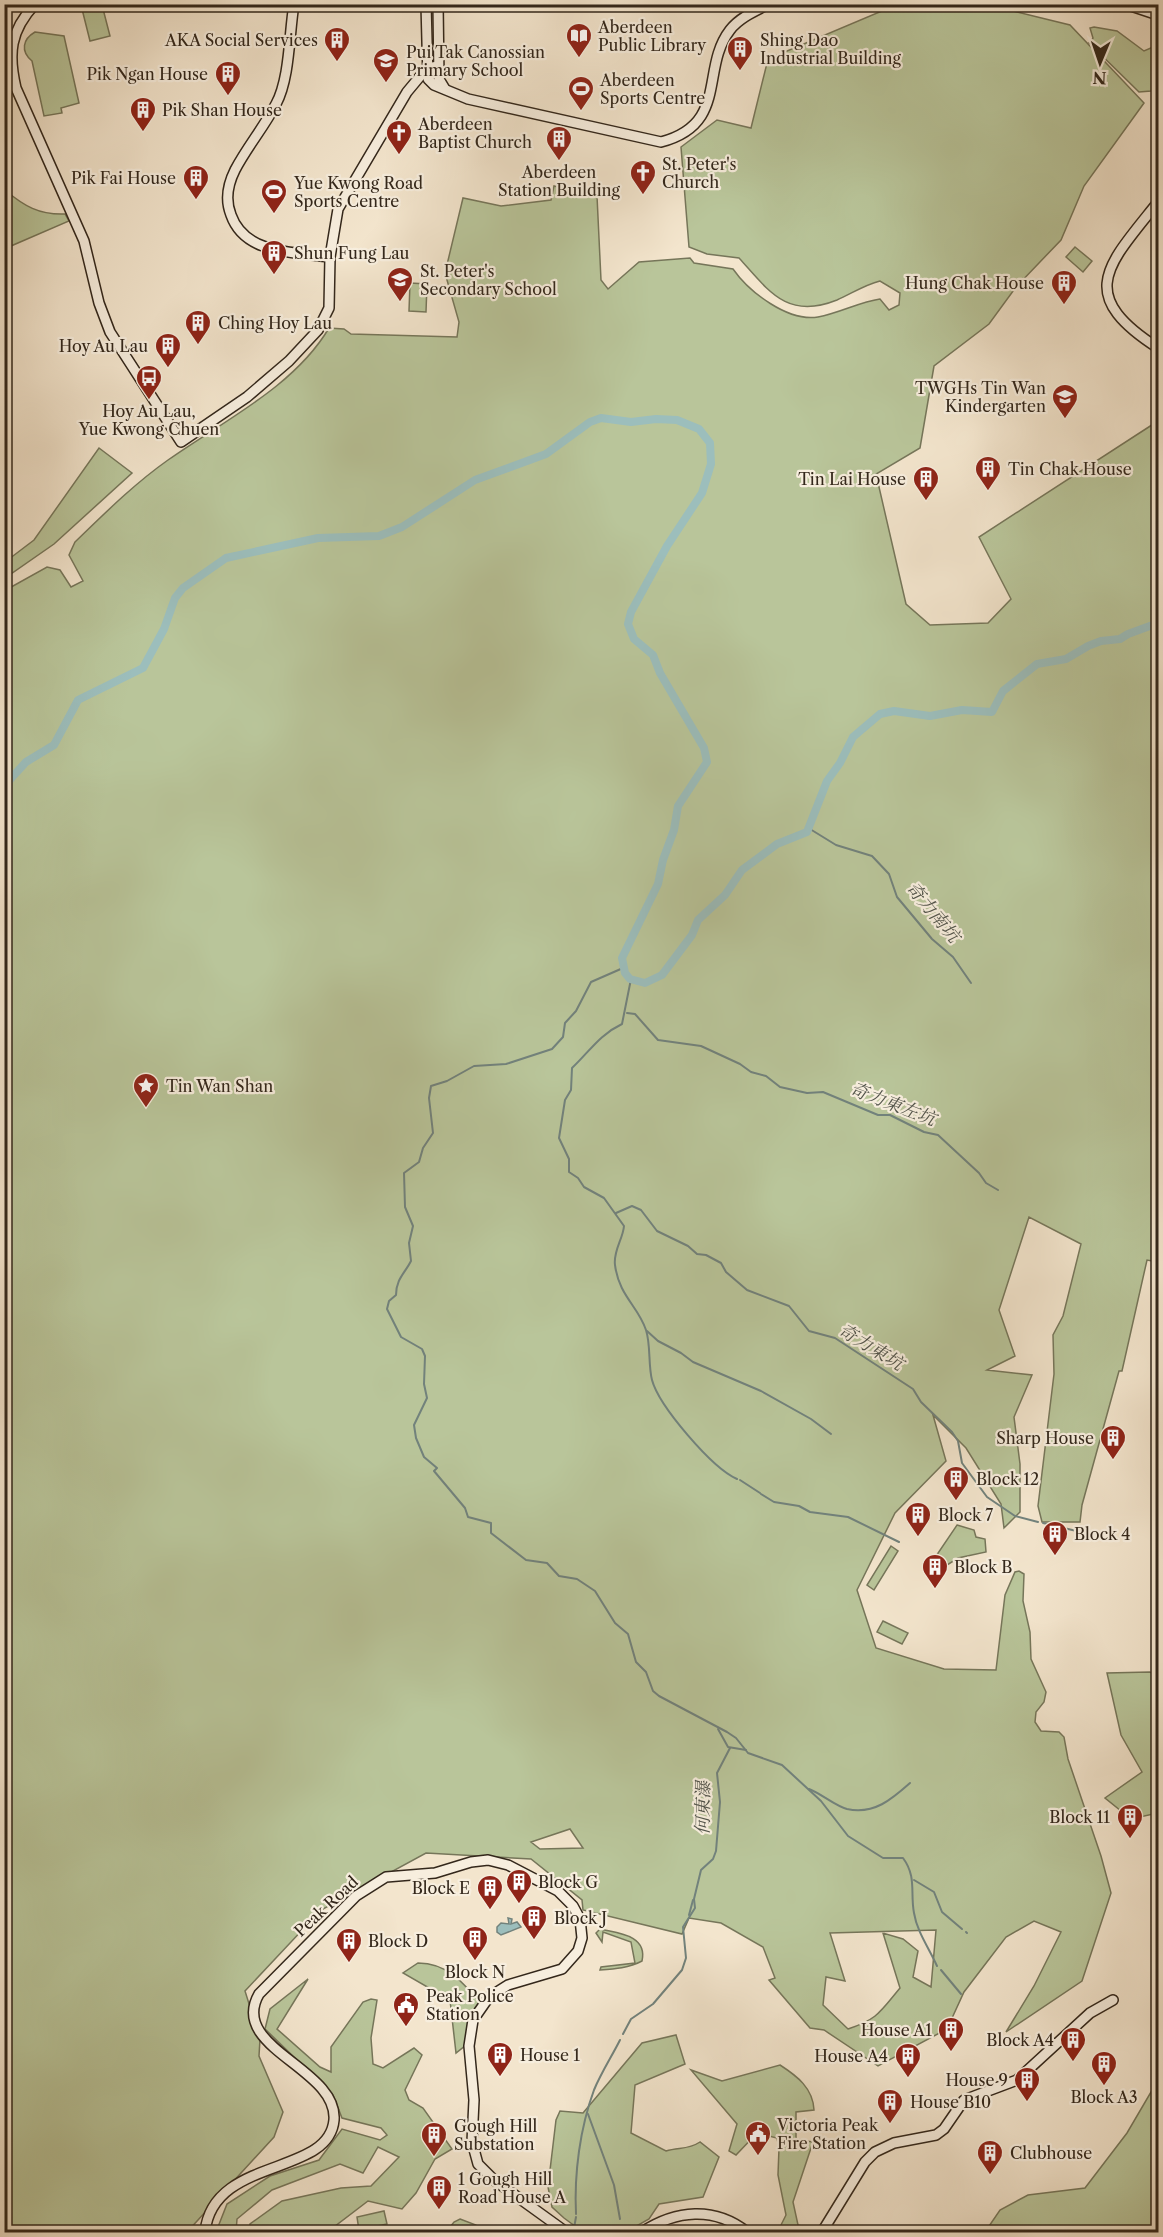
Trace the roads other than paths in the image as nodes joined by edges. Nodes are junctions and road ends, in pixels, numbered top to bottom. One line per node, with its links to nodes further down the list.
1 (36, 4): 14 (main road)
2 (294, 4): 14 (main road)
3 (426, 4): 9 (main road)
4 (438, 4): 8 (main road)
5 (769, 4): 12 (main road)
6 (1125, 4): 7 (main road)
7 (1158, 15)
8 (438, 66): 9 (main road); 12 (main road)
9 (428, 68): 10 (main road); 11 (main road)
10 (414, 85): 11 (main road); 14 (main road)
11 (434, 85): 12 (main road)
12 (447, 91)
13 (1158, 202): 15 (main road)
14 (330, 257)
15 (1158, 348)
16 (1113, 2000): 21 (main road)
17 (205, 2232): 18 (main road, Peak Road)
18 (566, 2232)
19 (642, 2232): 20 (main road)
20 (747, 2232)
21 (822, 2232)

